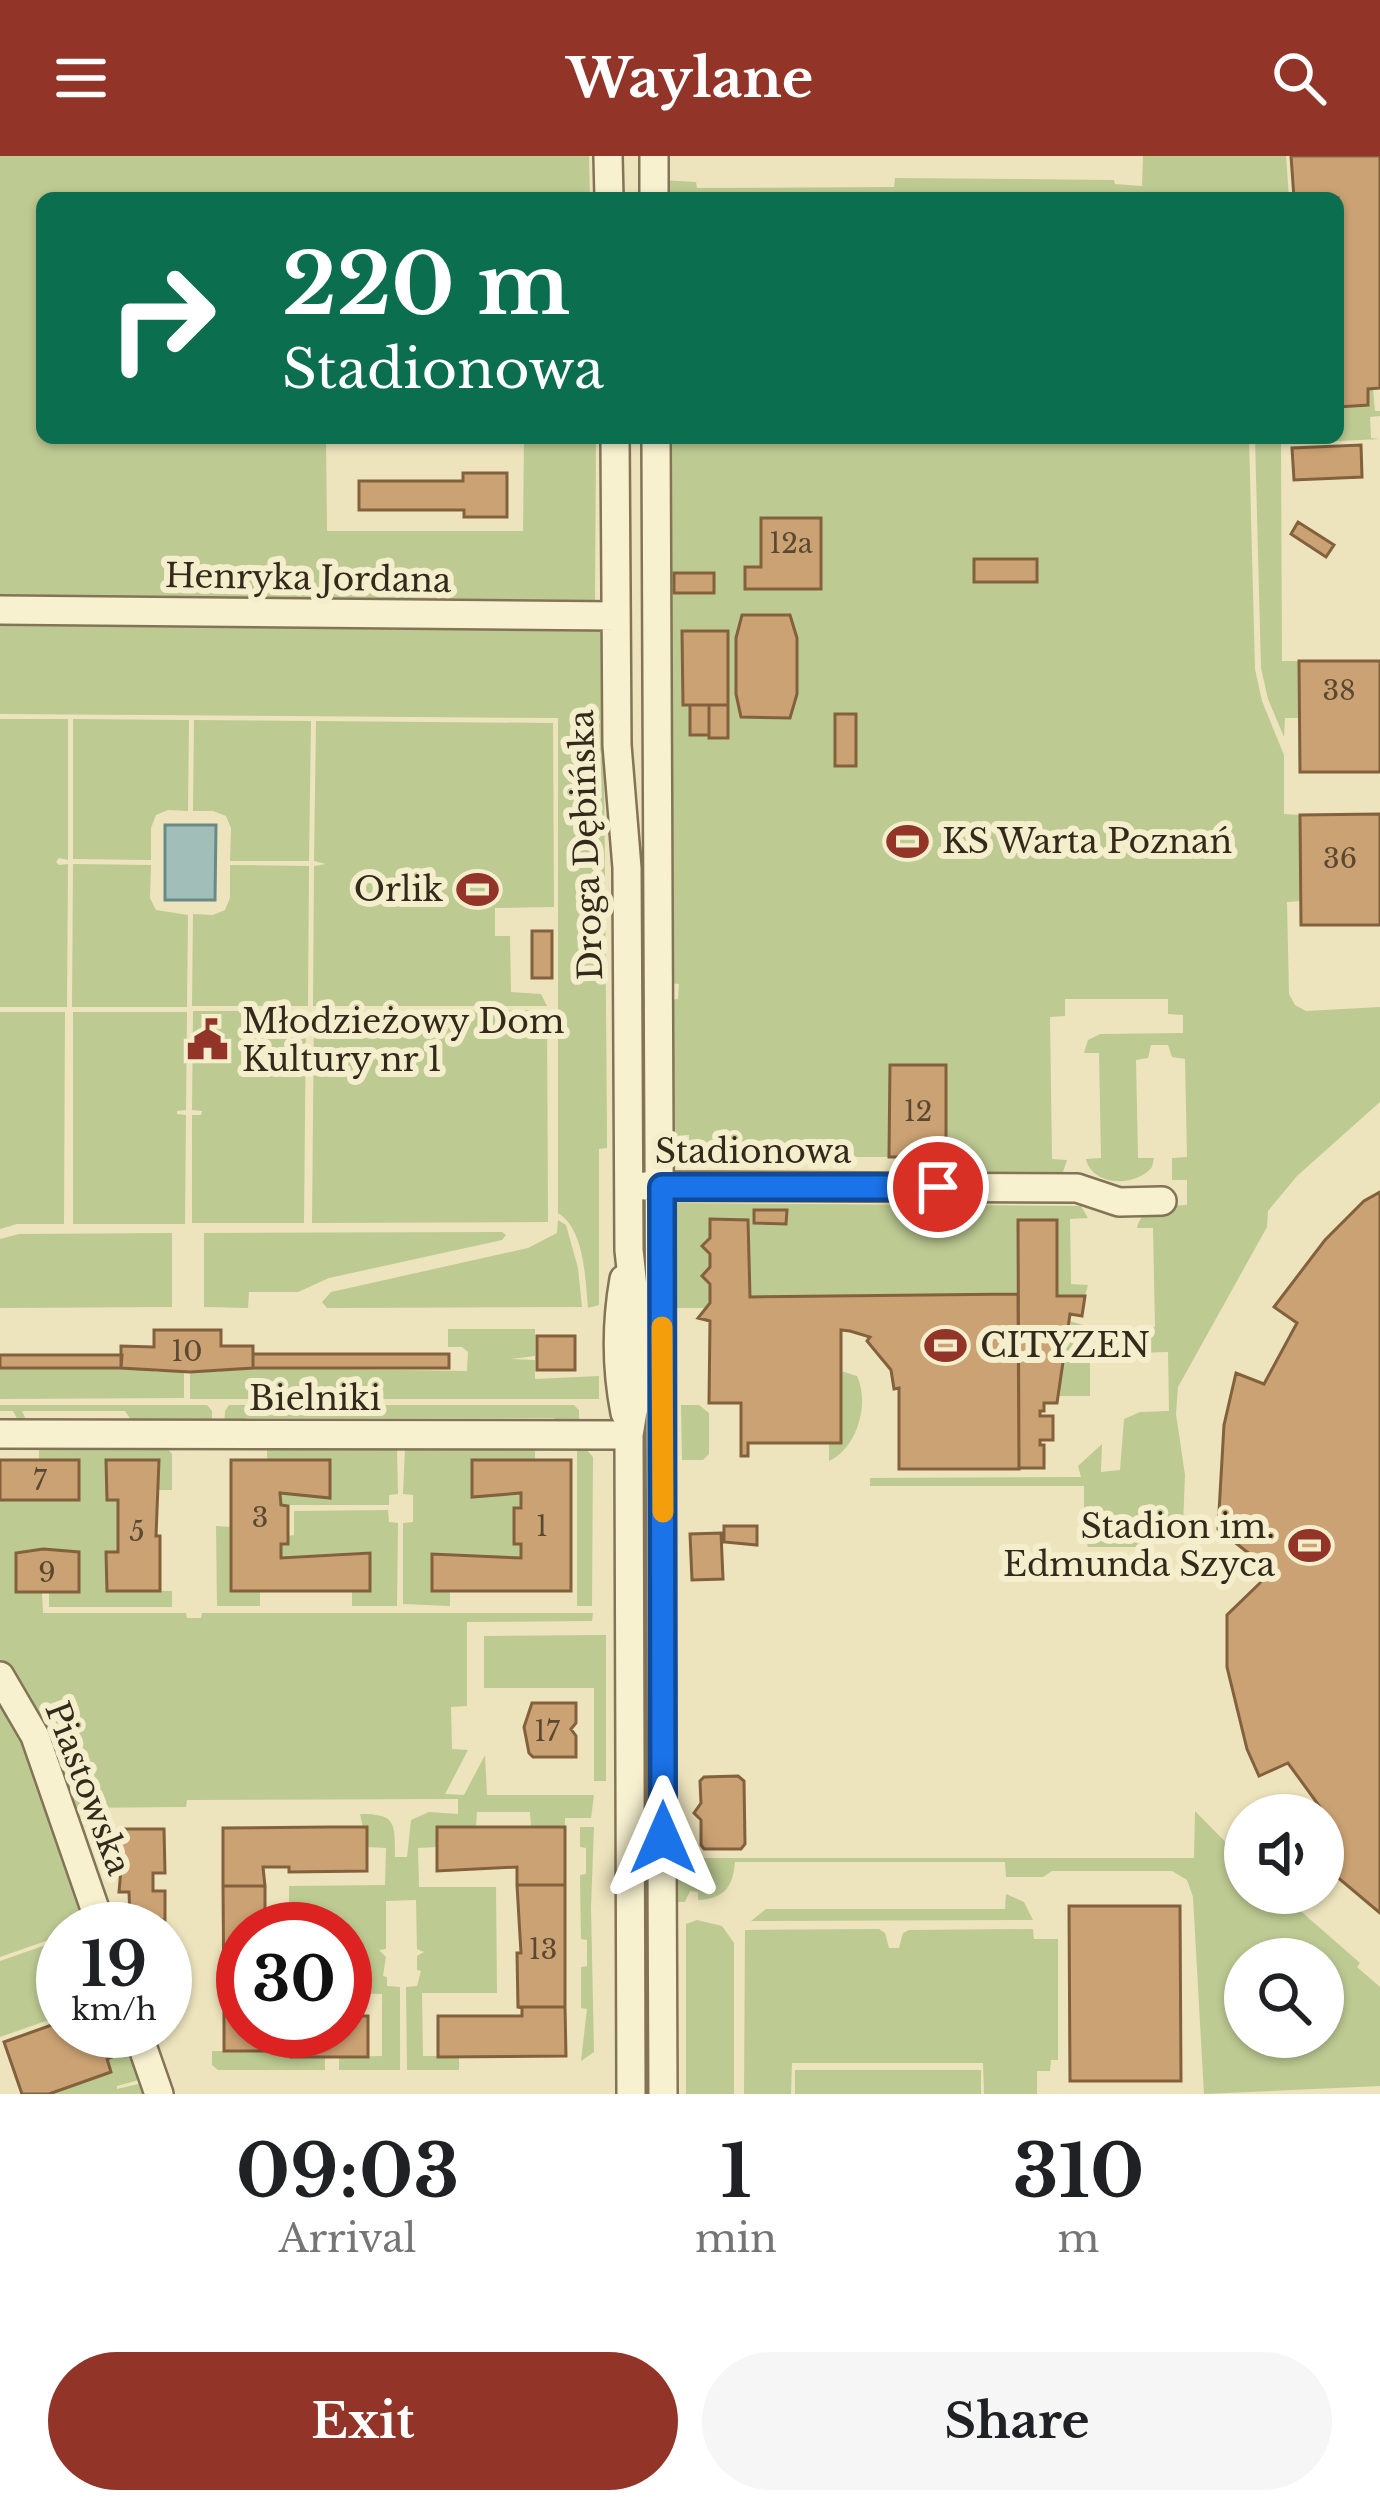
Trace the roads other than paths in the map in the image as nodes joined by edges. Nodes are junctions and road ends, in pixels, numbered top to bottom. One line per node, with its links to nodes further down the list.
1 (608, 156): 3 (street)
2 (654, 156): 4 (street)
3 (609, 192)
4 (654, 192)
5 (615, 444): 7 (street, Droga Dębińska)
6 (656, 444): 8 (street)
7 (616, 502): 8 (street); 9 (street, Droga Dębińska)
8 (656, 502): 10 (street)
9 (616, 560): 10 (street); 12 (street, Droga Dębińska)
10 (657, 561): 14 (street)
11 (0, 610): 12 (street, Henryka Jordana)
12 (616, 616): 13 (street, Droga Dębińska)
13 (616, 652): 14 (street); 15 (street, Droga Dębińska)
14 (658, 652): 16 (street)
15 (628, 1083): 16 (street); 17 (street, Droga Dębińska)
16 (661, 1083): 18 (street)
17 (628, 1186): 18 (street, Stadionowa); 21 (street, Droga Dębińska)
18 (662, 1187): 19 (street, Stadionowa); 23 (street)
19 (1162, 1201)
20 (0, 1434): 21 (street, Bielniki)
21 (629, 1435): 22 (street, Droga Dębińska)
22 (629, 1469): 23 (street); 24 (street, Droga Dębińska)
23 (663, 1469): 25 (street)
24 (630, 1603): 25 (street); 28 (street, Droga Dębińska)
25 (663, 1603): 29 (street)
26 (0, 1676): 27 (street, Piastowska)
27 (93, 1902)
28 (630, 1912): 29 (street); 32 (street, Droga Dębińska)
29 (663, 1912): 33 (street)
30 (146, 2058): 31 (street)
31 (159, 2094)
32 (631, 2094)
33 (663, 2094)

